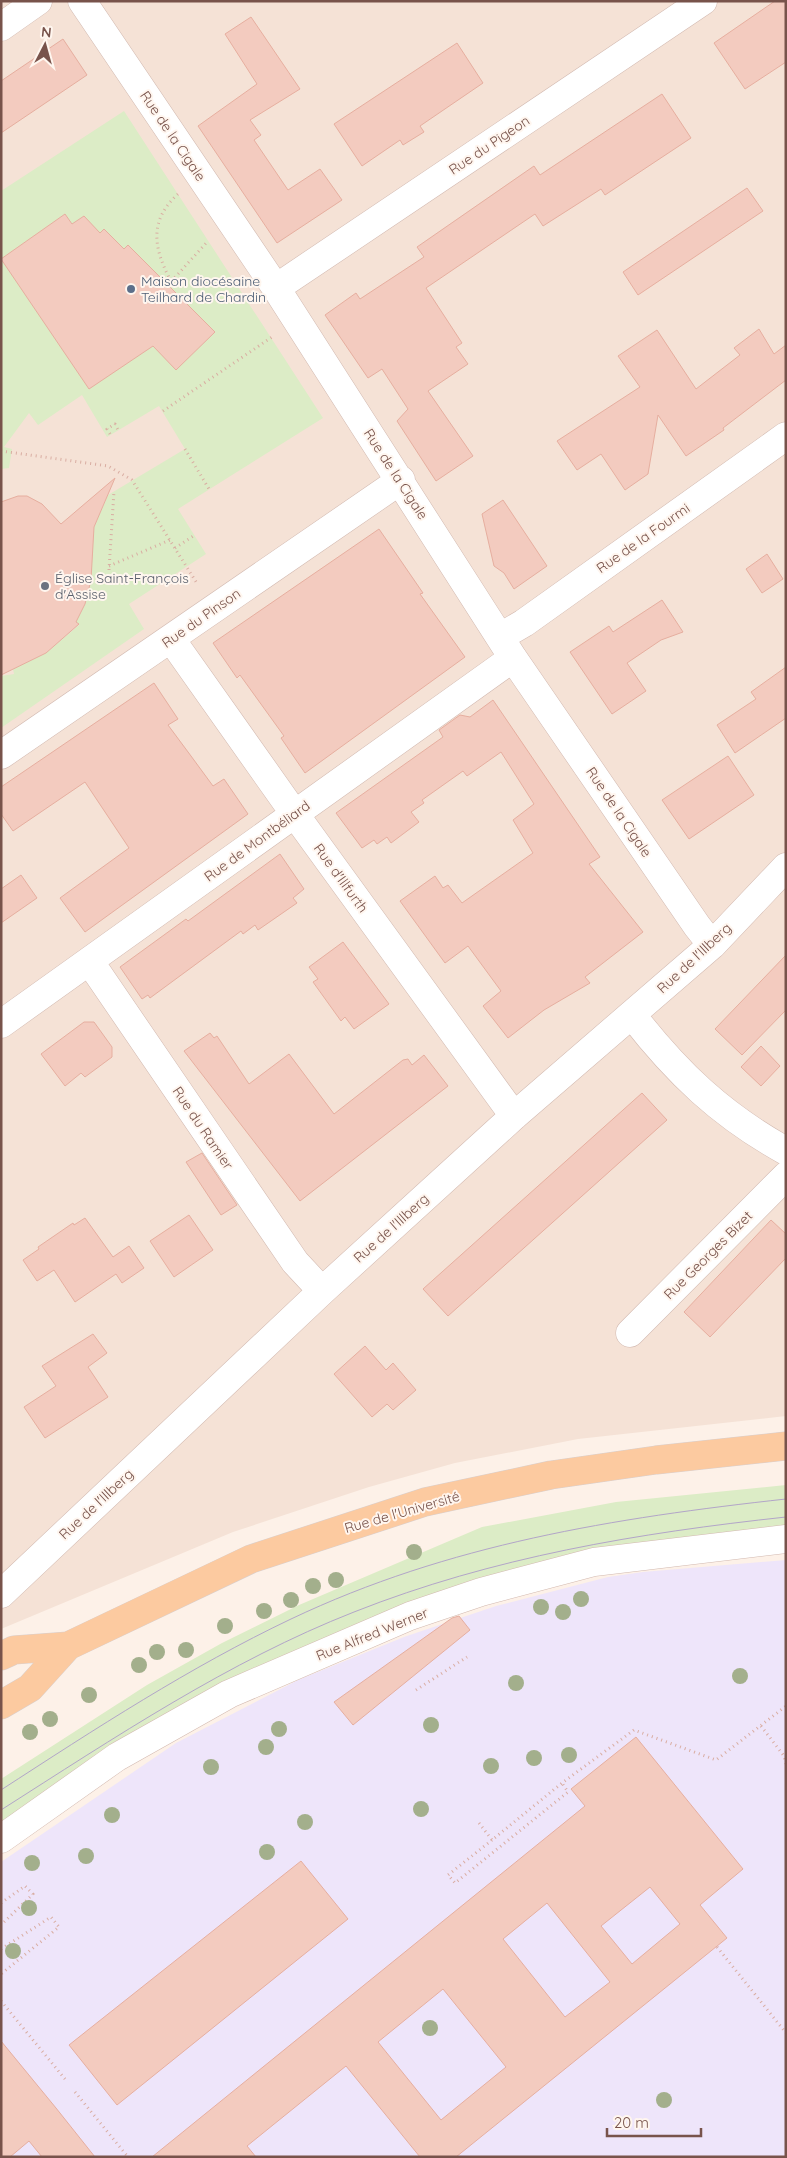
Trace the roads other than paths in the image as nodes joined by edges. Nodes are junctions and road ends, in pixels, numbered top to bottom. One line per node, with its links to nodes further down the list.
1 (38, 1): 4 (street)
2 (82, 1): 5 (street, Rue de la Cigale)
3 (703, 1): 5 (street, Rue du Pigeon)
4 (1, 27)
5 (276, 288): 7 (street, Rue de la Cigale)
6 (786, 436): 9 (street, Rue de la Fourmi)
7 (401, 480): 8 (street, Rue du Pinson); 9 (street, Rue de la Cigale)
8 (171, 638): 10 (street, Rue du Pinson); 11 (street, Rue d'Illfurth)
9 (506, 648): 11 (street, Rue de Montbéliard); 13 (street, Rue de la Cigale)
10 (1, 755)
11 (294, 813): 14 (street, Rue de Montbéliard); 17 (street, Rue d'Illfurth)
12 (786, 866): 13 (street, Rue de l'Illberg)
13 (712, 945): 15 (street, Rue de l'Illberg)
14 (90, 962): 16 (street, Rue de Montbéliard); 20 (street, Rue du Ramier)
15 (632, 1014): 17 (street, Rue de l'Illberg); 18 (street)
16 (1, 1024)
17 (514, 1116): 20 (street, Rue de l'Illberg)
18 (786, 1151)
19 (786, 1176): 21 (street, Rue Georges Bizet)
20 (322, 1291): 24 (street, Rue de l'Illberg)
21 (630, 1334)
22 (786, 1446): 25 (main road, Rue de l'Université)
23 (786, 1539): 28 (street, Rue Alfred Werner)
24 (1, 1594)
25 (68, 1646): 26 (main road, Rue de l'Université); 27 (main road, Rue de l'Université)
26 (1, 1656)
27 (1, 1705)
28 (1, 1840)

